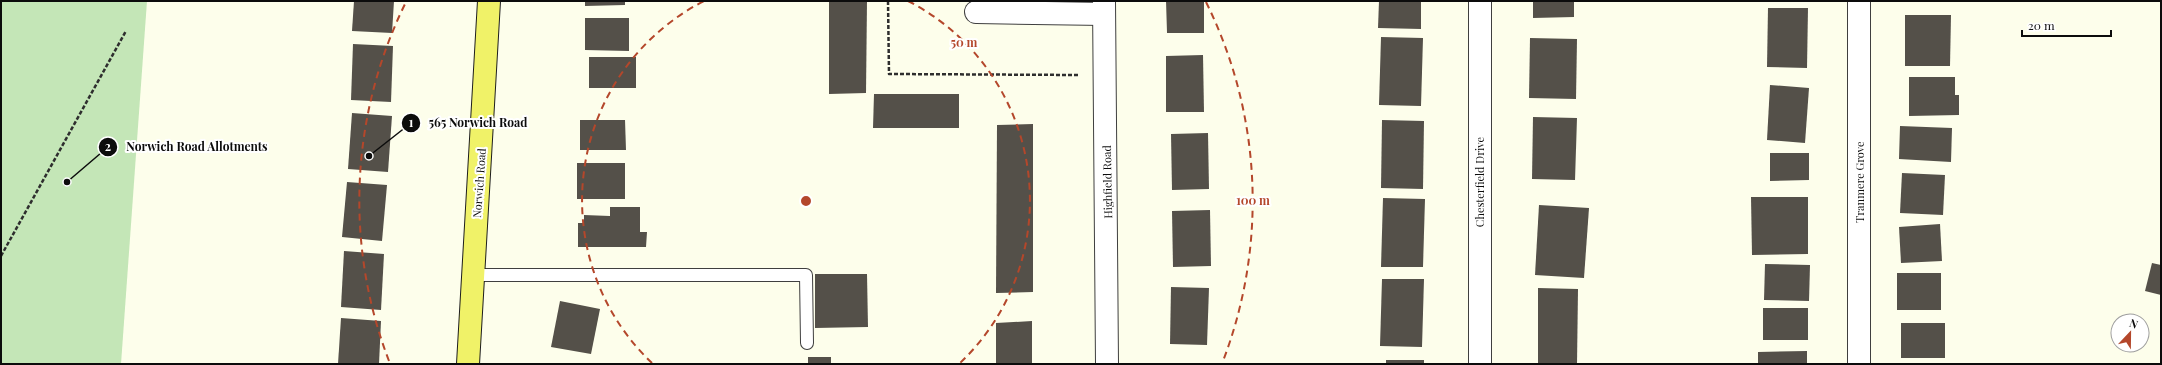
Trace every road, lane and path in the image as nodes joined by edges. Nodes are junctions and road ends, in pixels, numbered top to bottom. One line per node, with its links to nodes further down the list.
1 (489, 1): 10 (main road, Norwich Road)
2 (888, 1): 8 (path)
3 (1480, 1): 14 (street, Chesterfield Drive)
4 (1859, 1): 15 (street, Tranmere Grove)
5 (1104, 7): 6 (street); 8 (street, Highfield Road)
6 (976, 12)
7 (126, 31): 9 (path)
8 (1105, 75): 13 (street, Highfield Road)
9 (1, 256)
10 (473, 275): 11 (lane); 12 (main road, Norwich Road)
11 (807, 343)
12 (468, 364)
13 (1107, 364)
14 (1480, 364)
15 (1859, 364)

